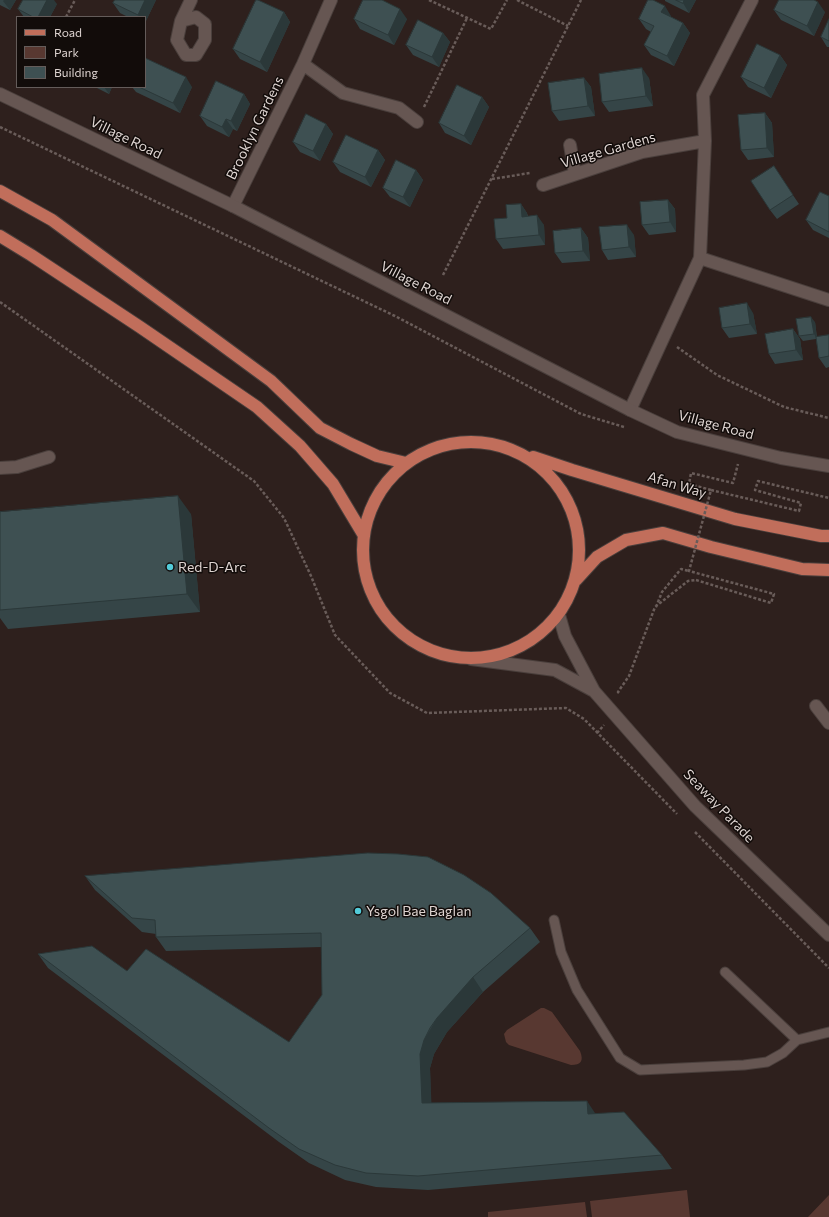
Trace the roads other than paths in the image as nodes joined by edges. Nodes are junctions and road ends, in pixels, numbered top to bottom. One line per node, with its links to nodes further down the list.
1 (191, 0): 4 (street)
2 (331, 0): 5 (street, Brooklyn Gardens)
3 (752, 0): 8 (street)
4 (181, 21)
5 (303, 64): 7 (street); 13 (street, Brooklyn Gardens)
6 (0, 94): 13 (street, Village Road)
7 (417, 122)
8 (705, 141): 10 (street, Village Gardens); 15 (street)
9 (570, 145): 10 (street)
10 (575, 174): 11 (street, Village Gardens)
11 (543, 185)
12 (0, 191): 20 (main road)
13 (234, 206): 17 (street, Village Road)
14 (0, 236): 23 (main road)
15 (700, 258): 16 (street); 17 (street)
16 (829, 300)
17 (630, 410): 21 (street, Village Road)
18 (519, 452): 20 (main road); 24 (main road, Afan Way); 26 (main road)
19 (49, 457): 22 (street)
20 (406, 463): 23 (main road)
21 (829, 466)
22 (0, 468)
23 (363, 534): 28 (main road)
24 (829, 536)
25 (829, 570): 26 (main road)
26 (576, 580): 27 (main road)
27 (559, 615): 28 (main road); 29 (street, Seaway Parade)
28 (471, 659): 29 (street, Seaway Parade)
29 (594, 691): 33 (street, Seaway Parade)
30 (816, 706): 31 (street)
31 (829, 723)
32 (554, 920): 36 (lane)
33 (829, 935)
34 (725, 972): 36 (lane)
35 (829, 1032): 36 (lane)
36 (797, 1040)

